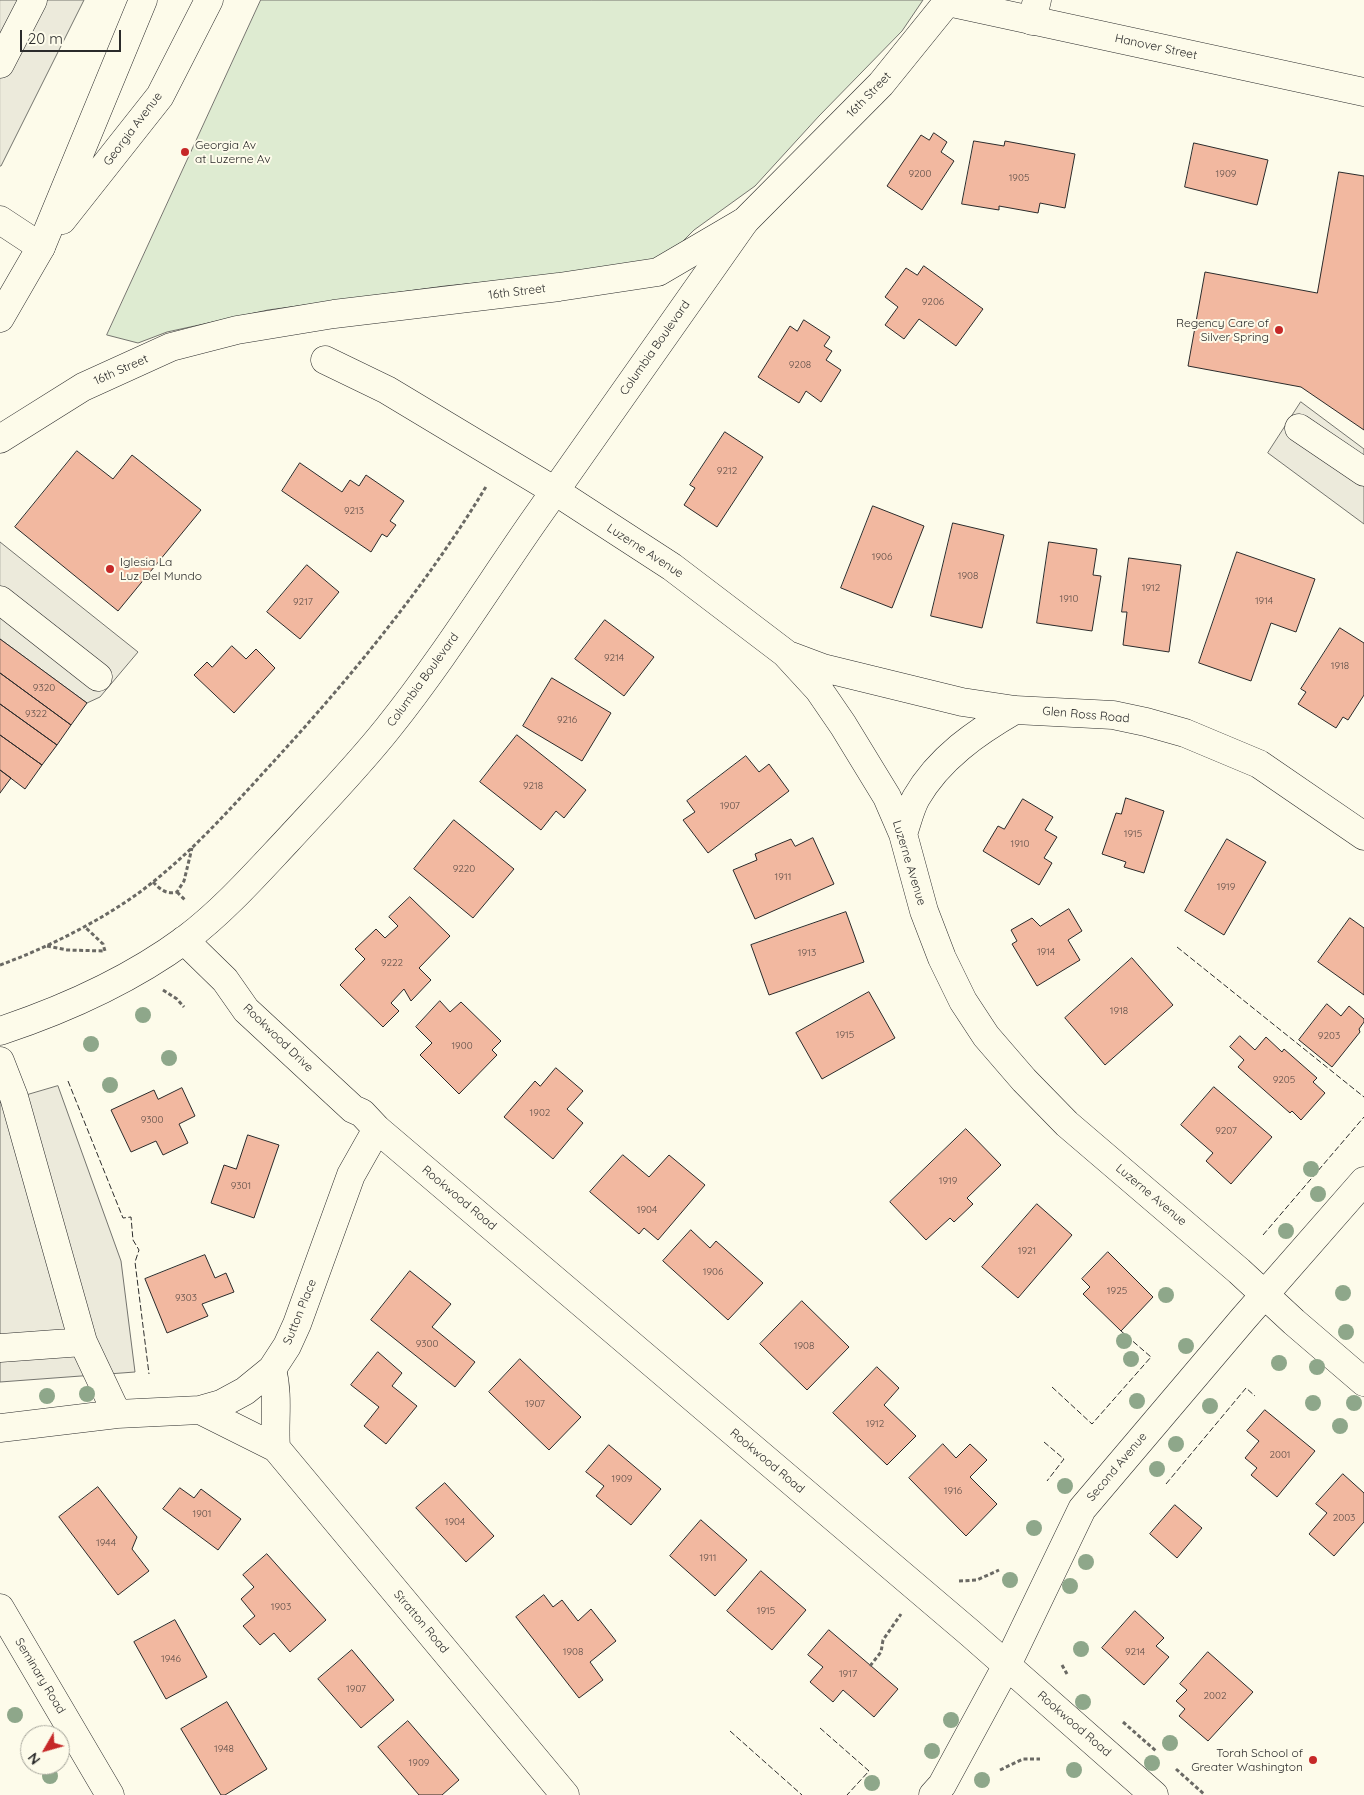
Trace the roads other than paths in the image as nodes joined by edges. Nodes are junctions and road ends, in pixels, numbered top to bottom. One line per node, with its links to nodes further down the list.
1 (33, 0): 6 (street)
2 (143, 0): 10 (street, Georgia Avenue)
3 (209, 0): 10 (street, Georgia Avenue)
4 (948, 1): 5 (street, Hanover Street); 9 (street, 16th Street)
5 (1035, 10): 7 (street, Hanover Street)
6 (0, 64)
7 (1364, 92)
8 (0, 220): 10 (street)
9 (745, 221): 14 (street, 16th Street); 16 (street, Columbia Boulevard)
10 (41, 247): 11 (street, Georgia Avenue)
11 (0, 318)
12 (325, 360): 16 (street, Luzerne Avenue)
13 (1299, 428): 15 (street)
14 (0, 439)
15 (1364, 472)
16 (555, 491): 18 (street, Luzerne Avenue); 23 (street, Columbia Boulevard)
17 (0, 600): 19 (street)
18 (785, 654): 20 (street, Glen Ross Road); 21 (street, Luzerne Avenue)
19 (98, 677)
20 (1015, 710): 21 (street); 22 (street, Glen Ross Road)
21 (903, 834): 29 (street, Luzerne Avenue)
22 (1364, 836)
23 (184, 940): 24 (street, Columbia Boulevard); 27 (street, Rookwood Drive)
24 (0, 1031)
25 (0, 1061): 26 (street)
26 (11, 1126): 30 (street)
27 (377, 1129): 32 (street, Sutton Place); 39 (street, Rookwood Road)
28 (1364, 1181): 29 (street, Second Avenue)
29 (1266, 1294): 33 (street, Luzerne Avenue); 39 (street, Second Avenue)
30 (83, 1342): 31 (street); 35 (street)
31 (0, 1348)
32 (272, 1369): 34 (street, Sutton Place); 37 (street)
33 (1364, 1382)
34 (200, 1410): 35 (street, Sutton Place); 37 (street, Stratton Road)
35 (117, 1414): 36 (street, Sutton Place)
36 (0, 1428)
37 (276, 1448): 41 (street, Stratton Road)
38 (0, 1608): 40 (street, Seminary Road)
39 (1007, 1665): 42 (street, Second Avenue); 43 (street, Rookwood Road)
40 (110, 1795)
41 (565, 1795)
42 (933, 1795)
43 (1154, 1795)

